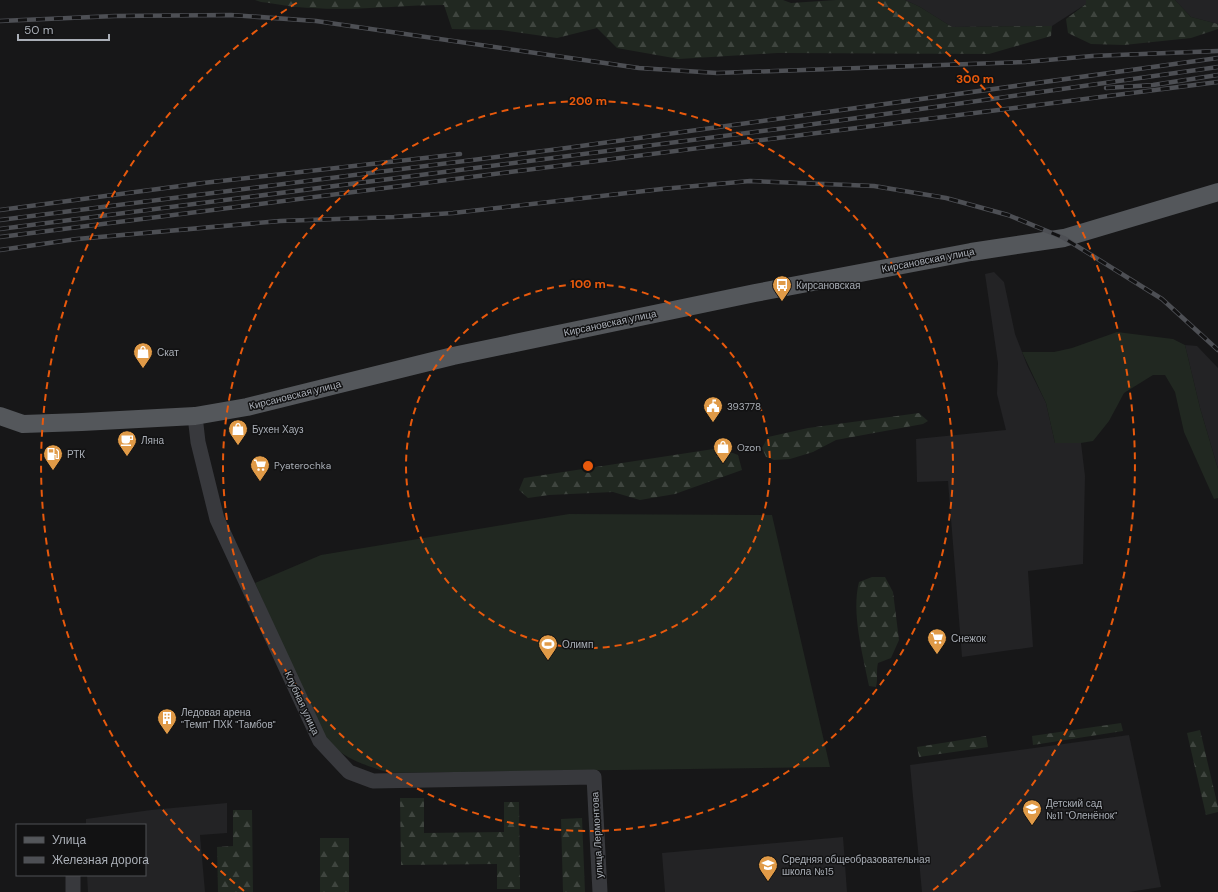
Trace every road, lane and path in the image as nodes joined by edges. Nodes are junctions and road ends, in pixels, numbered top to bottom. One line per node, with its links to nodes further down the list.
1 (1218, 192): 3 (main road, Кирсановская улица)
2 (0, 416): 3 (main road, Кирсановская улица)
3 (195, 416): 4 (street, Клубная улица)
4 (594, 777): 7 (street, улица Лермонтова)
5 (73, 876): 6 (street)
6 (73, 892)
7 (600, 892)

